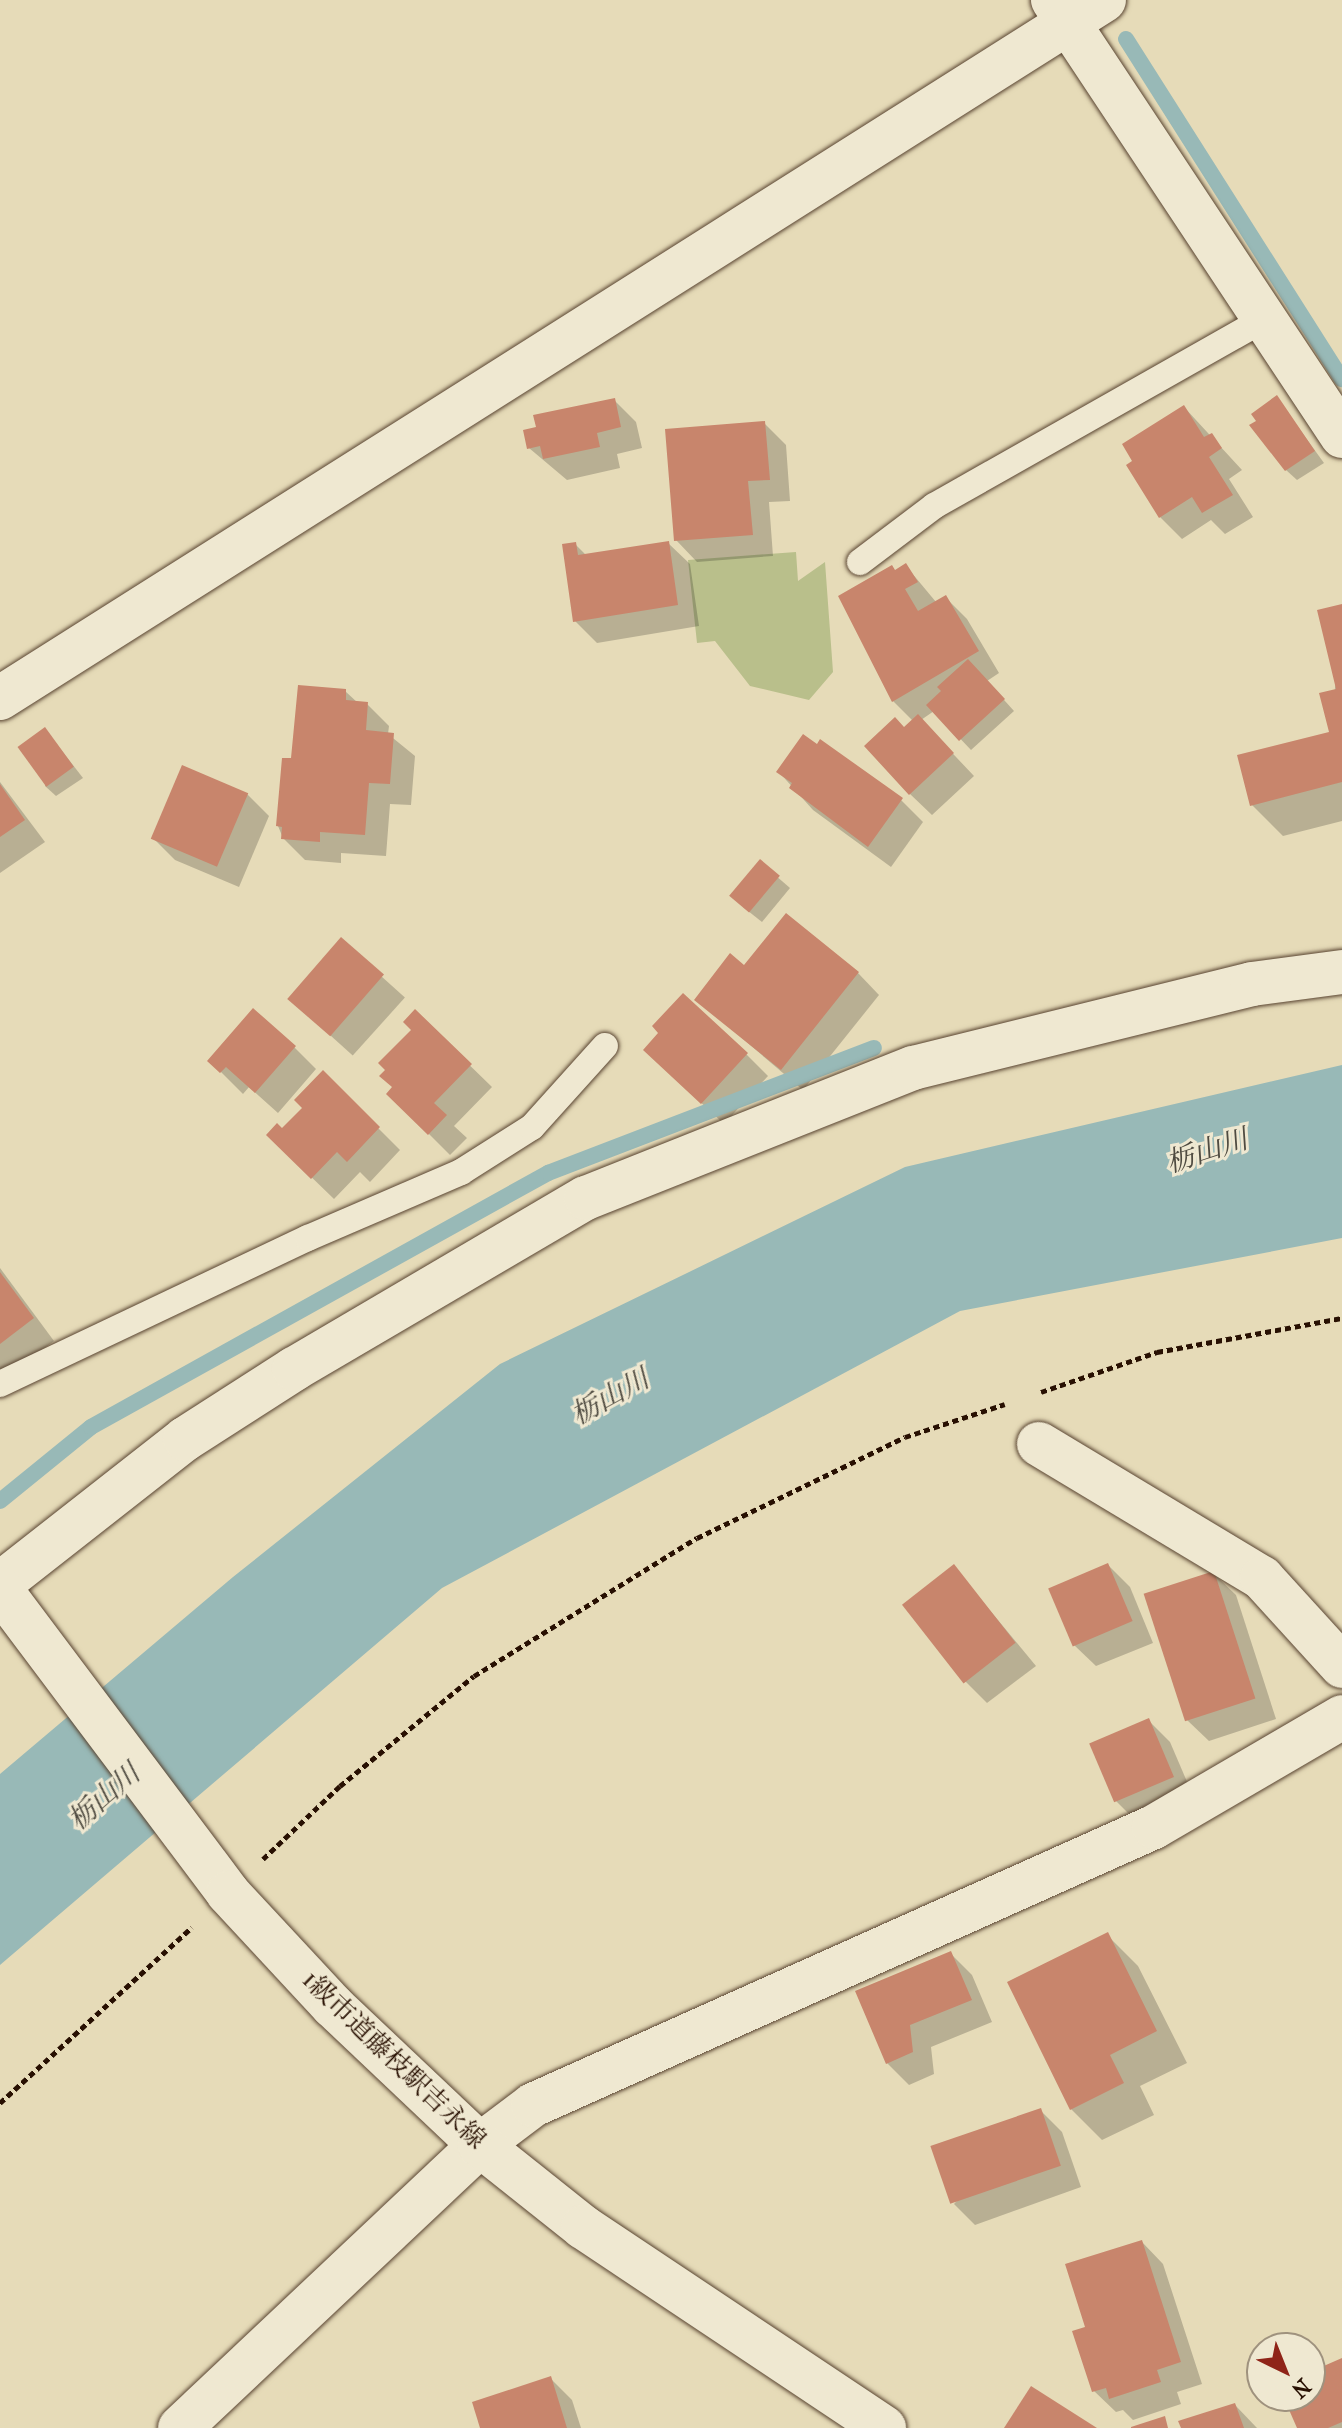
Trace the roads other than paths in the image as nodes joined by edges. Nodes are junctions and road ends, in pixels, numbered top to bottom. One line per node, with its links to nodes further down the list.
1 (1104, 0): 2 (street)
2 (1060, 11): 3 (street); 6 (street)
3 (1265, 319): 4 (street); 5 (lane)
4 (1342, 436)
5 (860, 562)
6 (0, 698)
7 (1342, 972): 11 (street)
8 (605, 1046): 9 (lane)
9 (0, 1384)
10 (1039, 1444): 12 (street)
11 (6, 1596): 14 (street, 1級市道藤枝駅吉永線)
12 (1342, 1666)
13 (1342, 1717): 14 (street)
14 (480, 2145): 15 (street, 1級市道藤枝駅吉永線); 16 (street)
15 (874, 2425)
16 (180, 2428)

